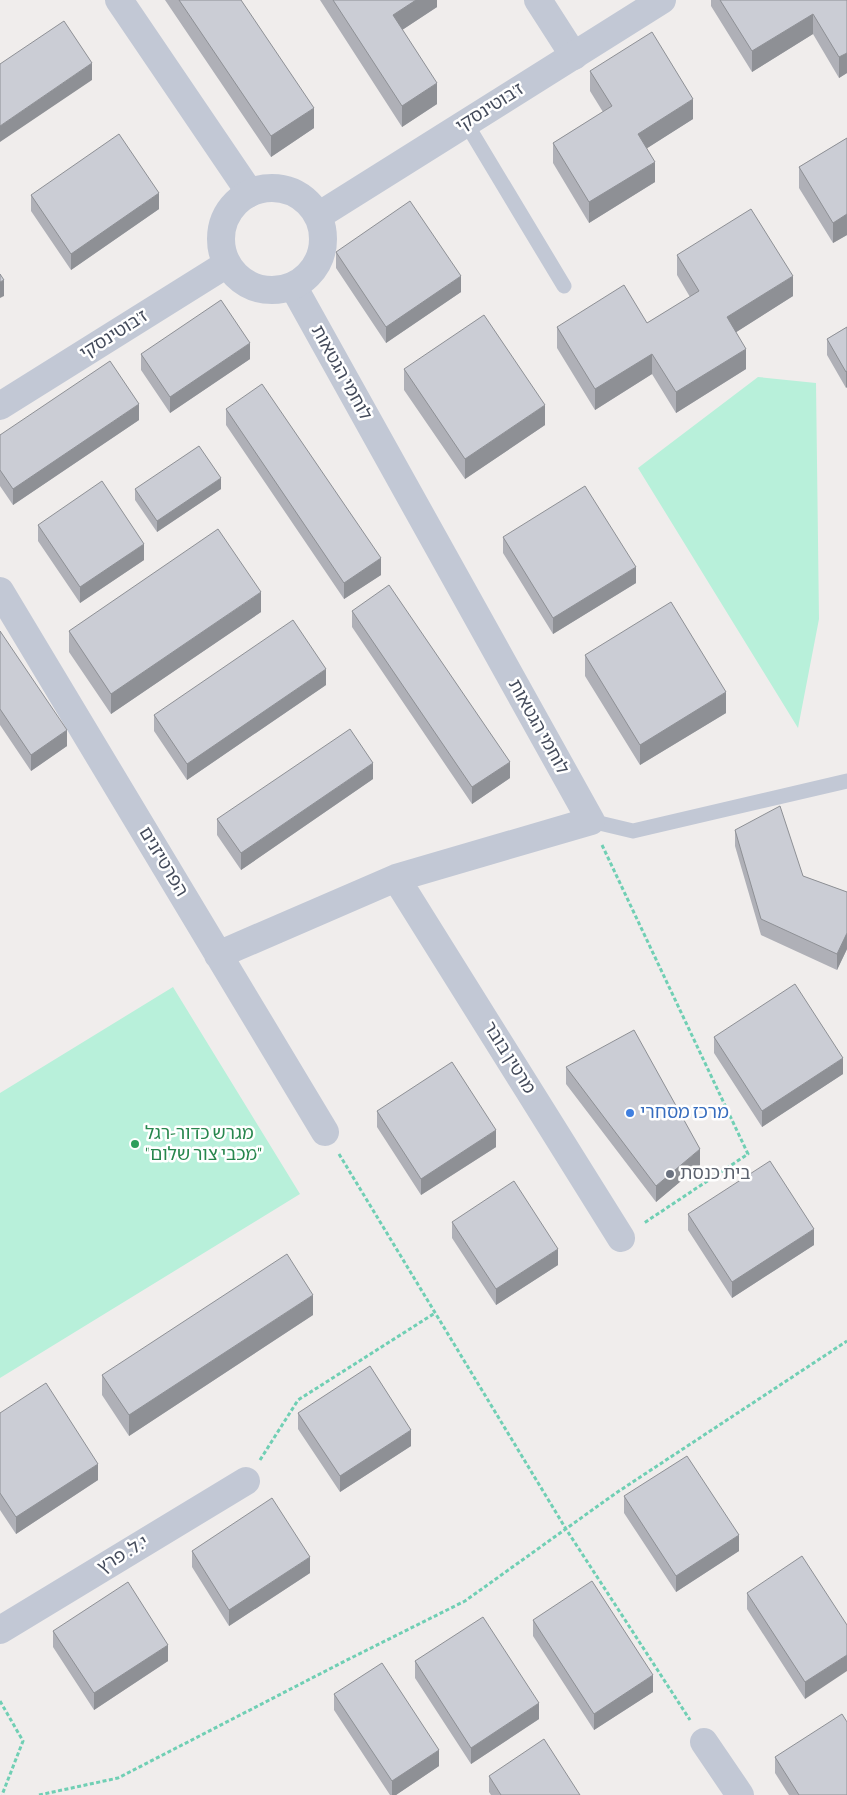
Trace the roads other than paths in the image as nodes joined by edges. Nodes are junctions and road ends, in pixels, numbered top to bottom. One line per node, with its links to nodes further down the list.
1 (119, 0): 6 (street)
2 (538, 0): 4 (street)
3 (662, 0): 4 (street, ז'בוטינסקי)
4 (574, 56): 5 (street, ז'בוטינסקי)
5 (466, 123): 7 (street, ז'בוטינסקי); 10 (lane)
6 (250, 193): 7 (street); 8 (street)
7 (318, 216): 9 (street)
8 (227, 264): 9 (street); 11 (street, ז'בוטינסקי)
9 (293, 286): 14 (street, לוחמי הגטאות)
10 (564, 286)
11 (0, 406)
12 (0, 591): 16 (street, הפרטיזנים)
13 (847, 781): 14 (lane)
14 (591, 821): 15 (street)
15 (396, 878): 16 (street); 18 (street, מרטין בובר)
16 (218, 955): 17 (street, הפרטיזנים)
17 (325, 1132)
18 (621, 1238)
19 (246, 1481): 20 (street, י.ל. פרץ)
20 (0, 1630)
21 (704, 1742): 22 (street)
22 (740, 1795)

